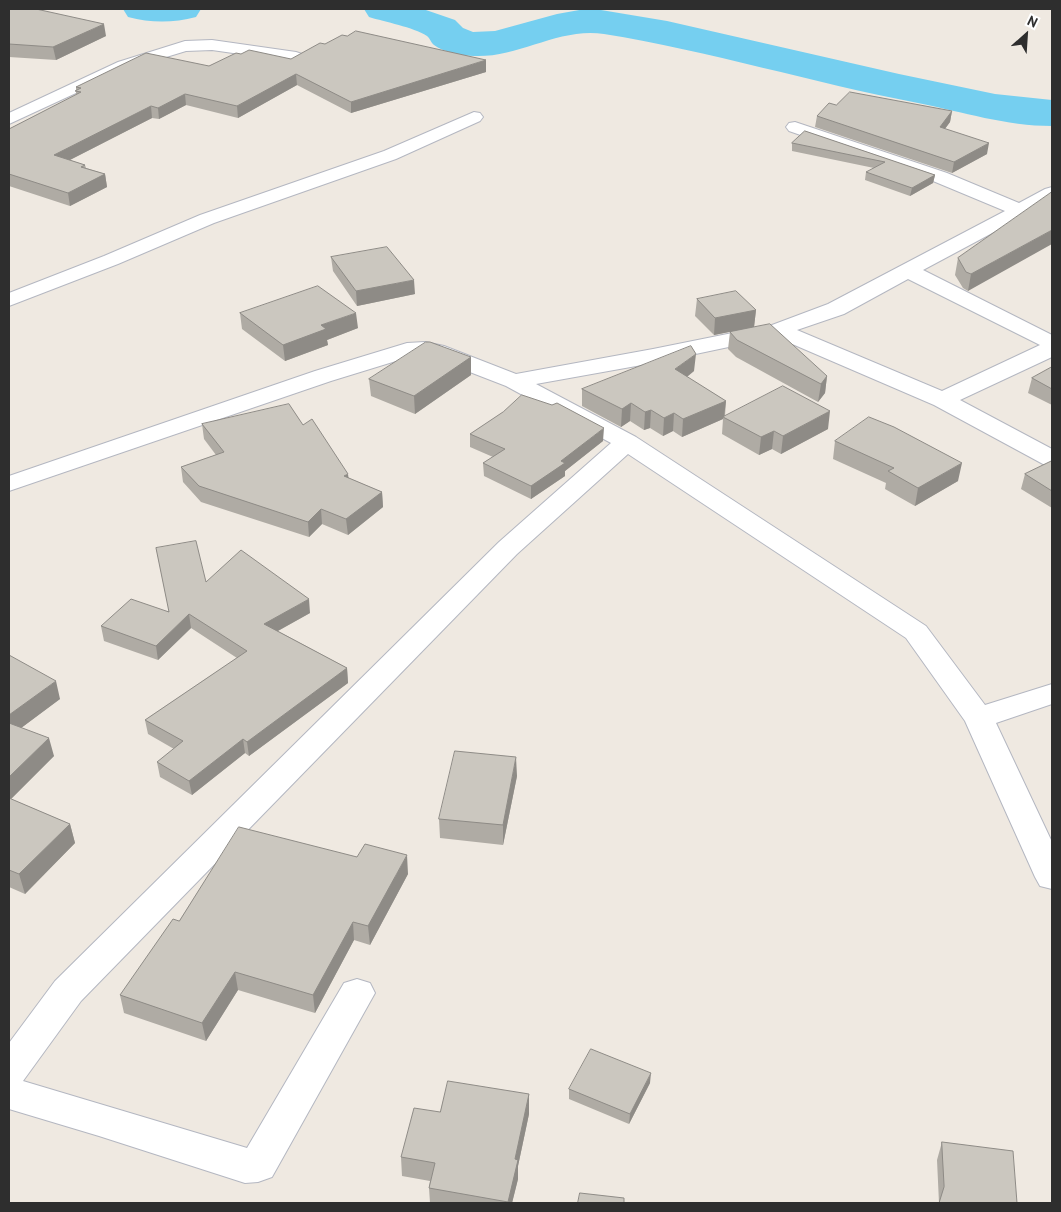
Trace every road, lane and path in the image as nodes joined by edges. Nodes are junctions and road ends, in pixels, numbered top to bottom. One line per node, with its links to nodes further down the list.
1 (296, 57): 3 (street)
2 (474, 117): 8 (street)
3 (9, 119)
4 (795, 127): 6 (street)
5 (1052, 193): 6 (street)
6 (1020, 210): 7 (street)
7 (908, 271): 9 (street); 10 (street)
8 (9, 300)
9 (778, 330): 11 (street); 12 (street)
10 (1050, 351): 12 (street)
11 (514, 381): 13 (street); 15 (street)
12 (942, 400): 14 (street)
13 (628, 442): 17 (street); 20 (street)
14 (1050, 454)
15 (9, 484)
16 (1052, 694): 17 (street)
17 (979, 718): 18 (street)
18 (1052, 877)
19 (357, 993): 21 (street)
20 (9, 1071)
21 (9, 1093)

